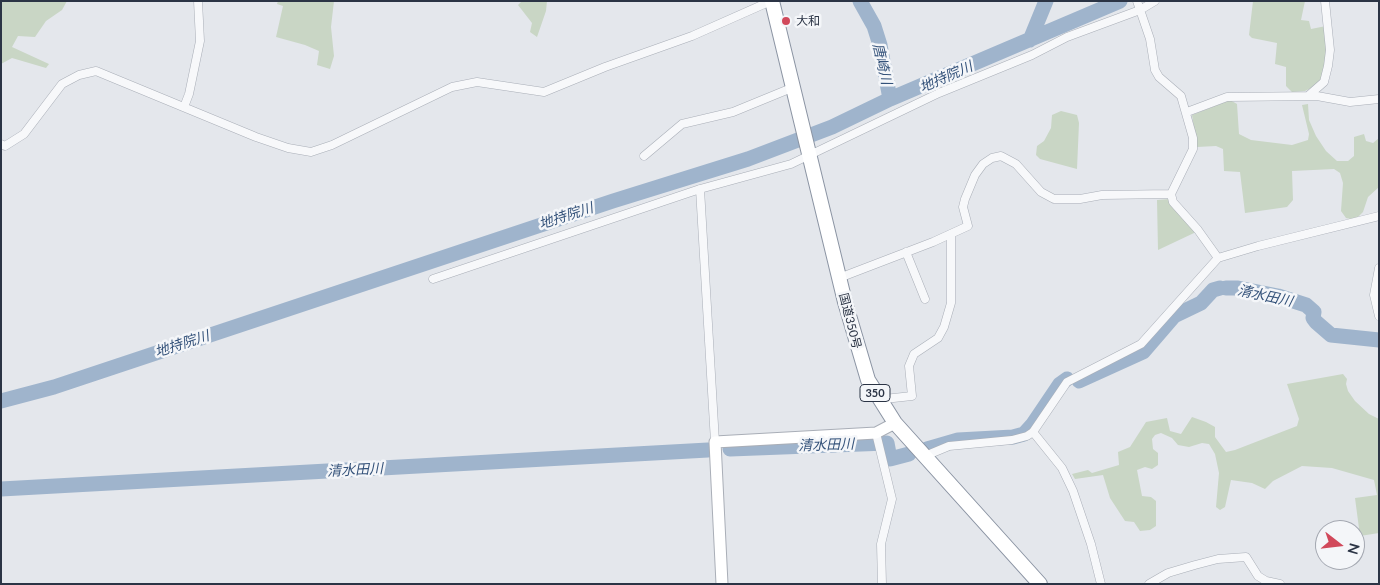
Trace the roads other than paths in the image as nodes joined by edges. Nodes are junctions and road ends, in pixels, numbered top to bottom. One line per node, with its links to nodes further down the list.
1 (198, 1): 9 (street)
2 (772, 1): 6 (highway, 国道350号 / 350); 9 (street)
3 (1154, 1): 5 (street)
4 (1325, 1): 7 (street)
5 (1138, 5): 10 (street); 12 (street)
6 (794, 87): 12 (highway, 国道350号 / 350); 13 (street)
7 (1308, 96): 8 (street); 10 (street)
8 (1379, 99)
9 (184, 107): 11 (street)
10 (1187, 112): 15 (street)
11 (1, 144)
12 (810, 153): 14 (street); 21 (highway, 国道350号 / 350)
13 (644, 156)
14 (700, 189): 22 (street); 29 (street)
15 (1171, 194): 17 (street); 19 (street)
16 (1379, 216): 19 (street)
17 (951, 234): 18 (street); 25 (street)
18 (906, 252): 21 (street); 23 (street)
19 (1218, 258): 27 (street)
20 (1379, 268): 24 (street)
21 (839, 278): 25 (highway, 国道350号 / 350)
22 (433, 279)
23 (925, 299)
24 (1379, 316)
25 (881, 403): 26 (highway, 国道350号 / 350)
26 (895, 423): 28 (street); 30 (highway, 国道350号 / 350)
27 (1033, 432): 30 (street); 34 (street)
28 (877, 439): 29 (street); 32 (street)
29 (715, 442): 31 (street)
30 (925, 456): 33 (highway, 国道350号 / 350)
31 (722, 584)
32 (882, 584)
33 (1040, 584)
34 (1101, 584)
35 (1149, 584): 36 (street)
36 (1280, 584)

